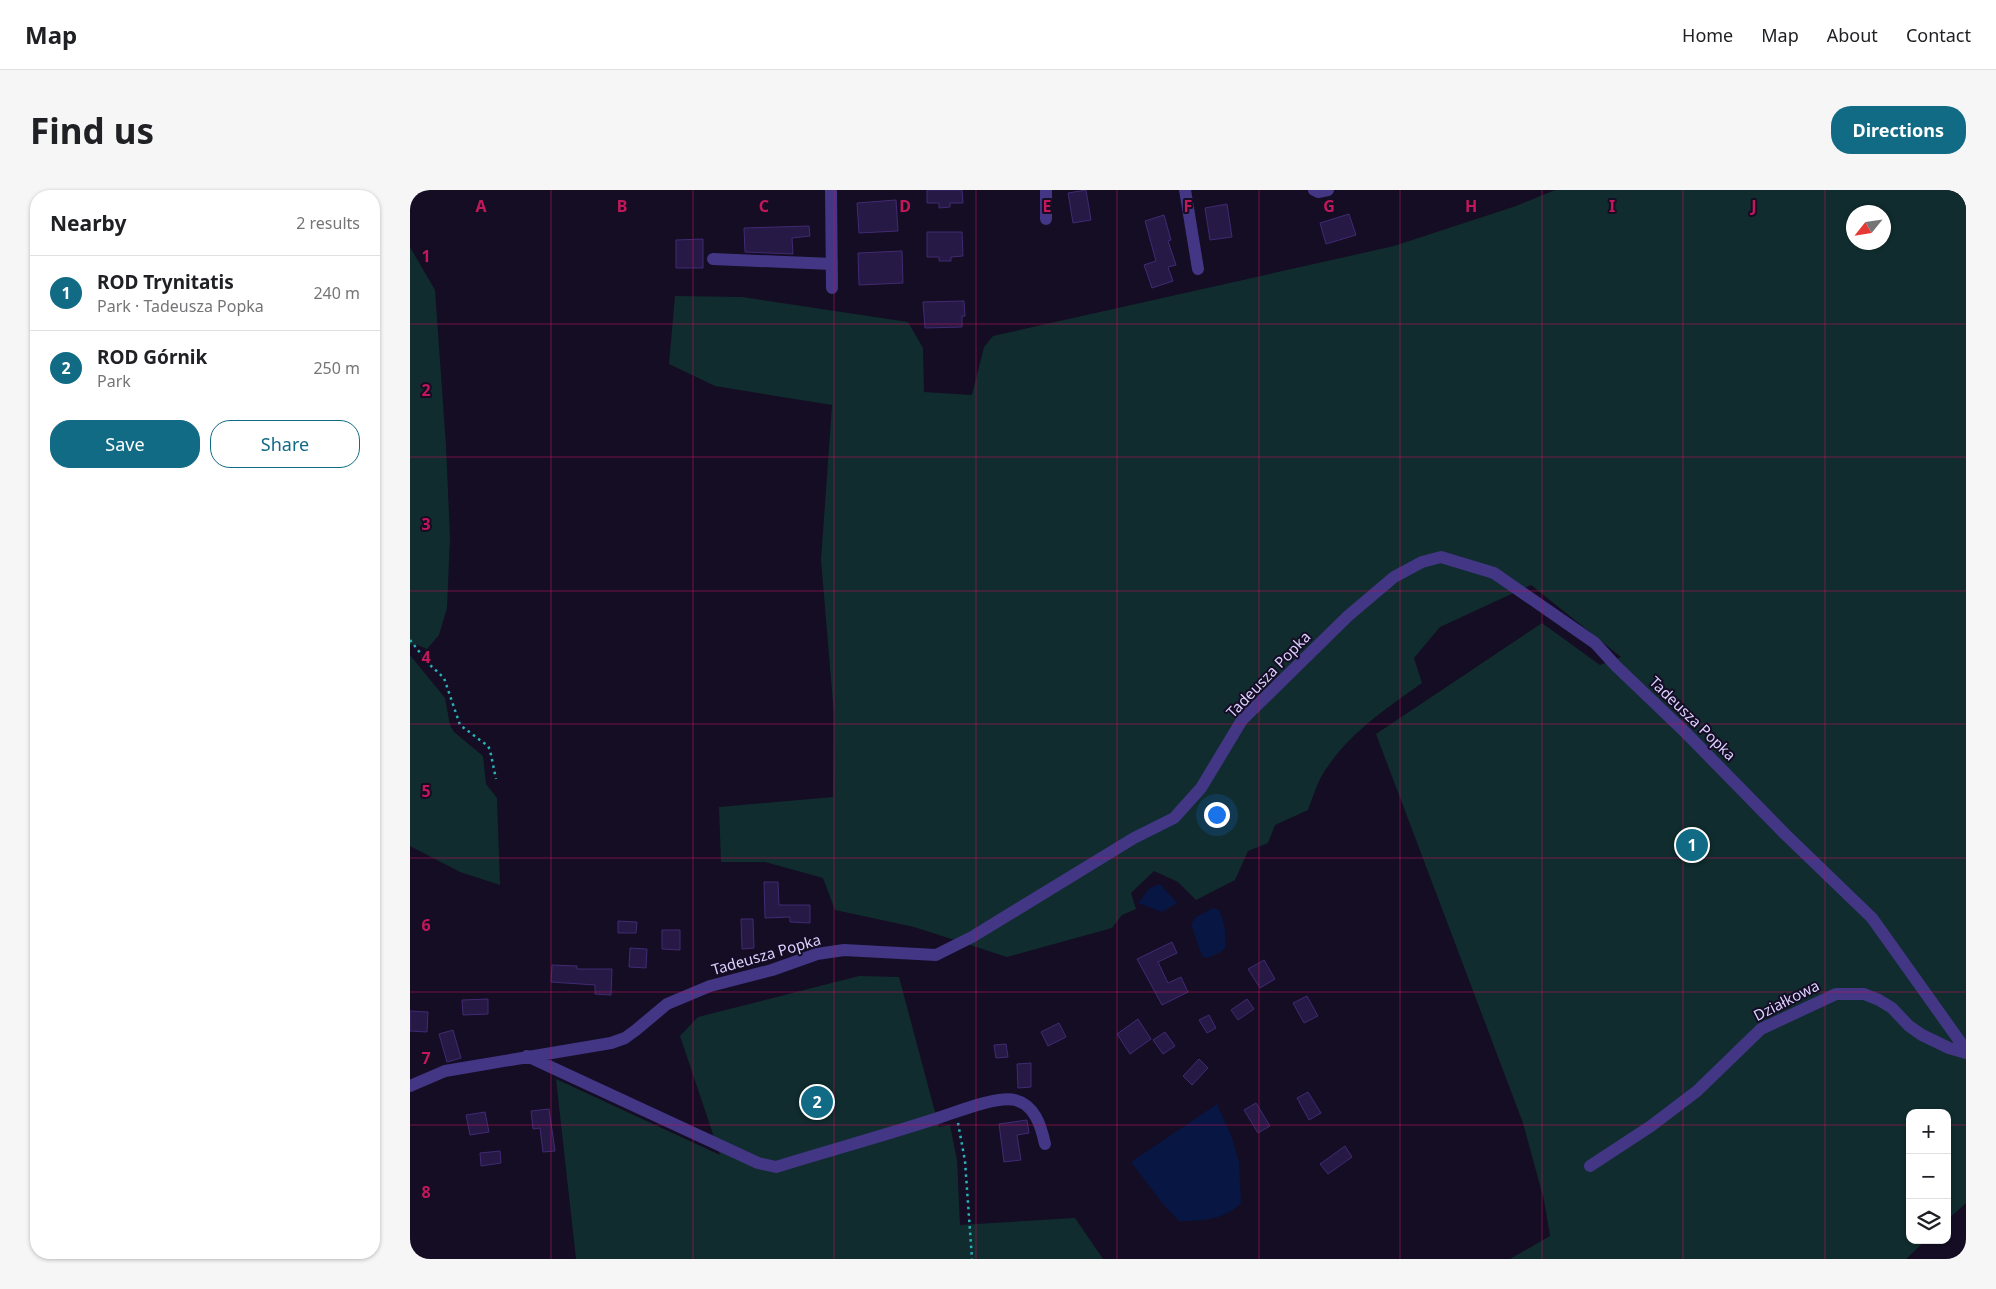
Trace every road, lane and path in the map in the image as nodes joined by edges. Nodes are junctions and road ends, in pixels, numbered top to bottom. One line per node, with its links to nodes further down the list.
1 (831, 190): 8 (street)
2 (1046, 190): 6 (street)
3 (1185, 190): 9 (street)
4 (1314, 190): 5 (street)
5 (1328, 190)
6 (1046, 219)
7 (713, 259): 8 (street)
8 (832, 264): 10 (street)
9 (1198, 269)
10 (832, 288)
11 (410, 640): 12 (path)
12 (496, 779)
13 (1966, 1051): 14 (street, Tadeusza Popka); 18 (street, Działkowa)
14 (527, 1056): 15 (street, Tadeusza Popka); 16 (street)
15 (410, 1086)
16 (955, 1112): 17 (street); 19 (path)
17 (1045, 1144)
18 (1590, 1166)
19 (972, 1259)

